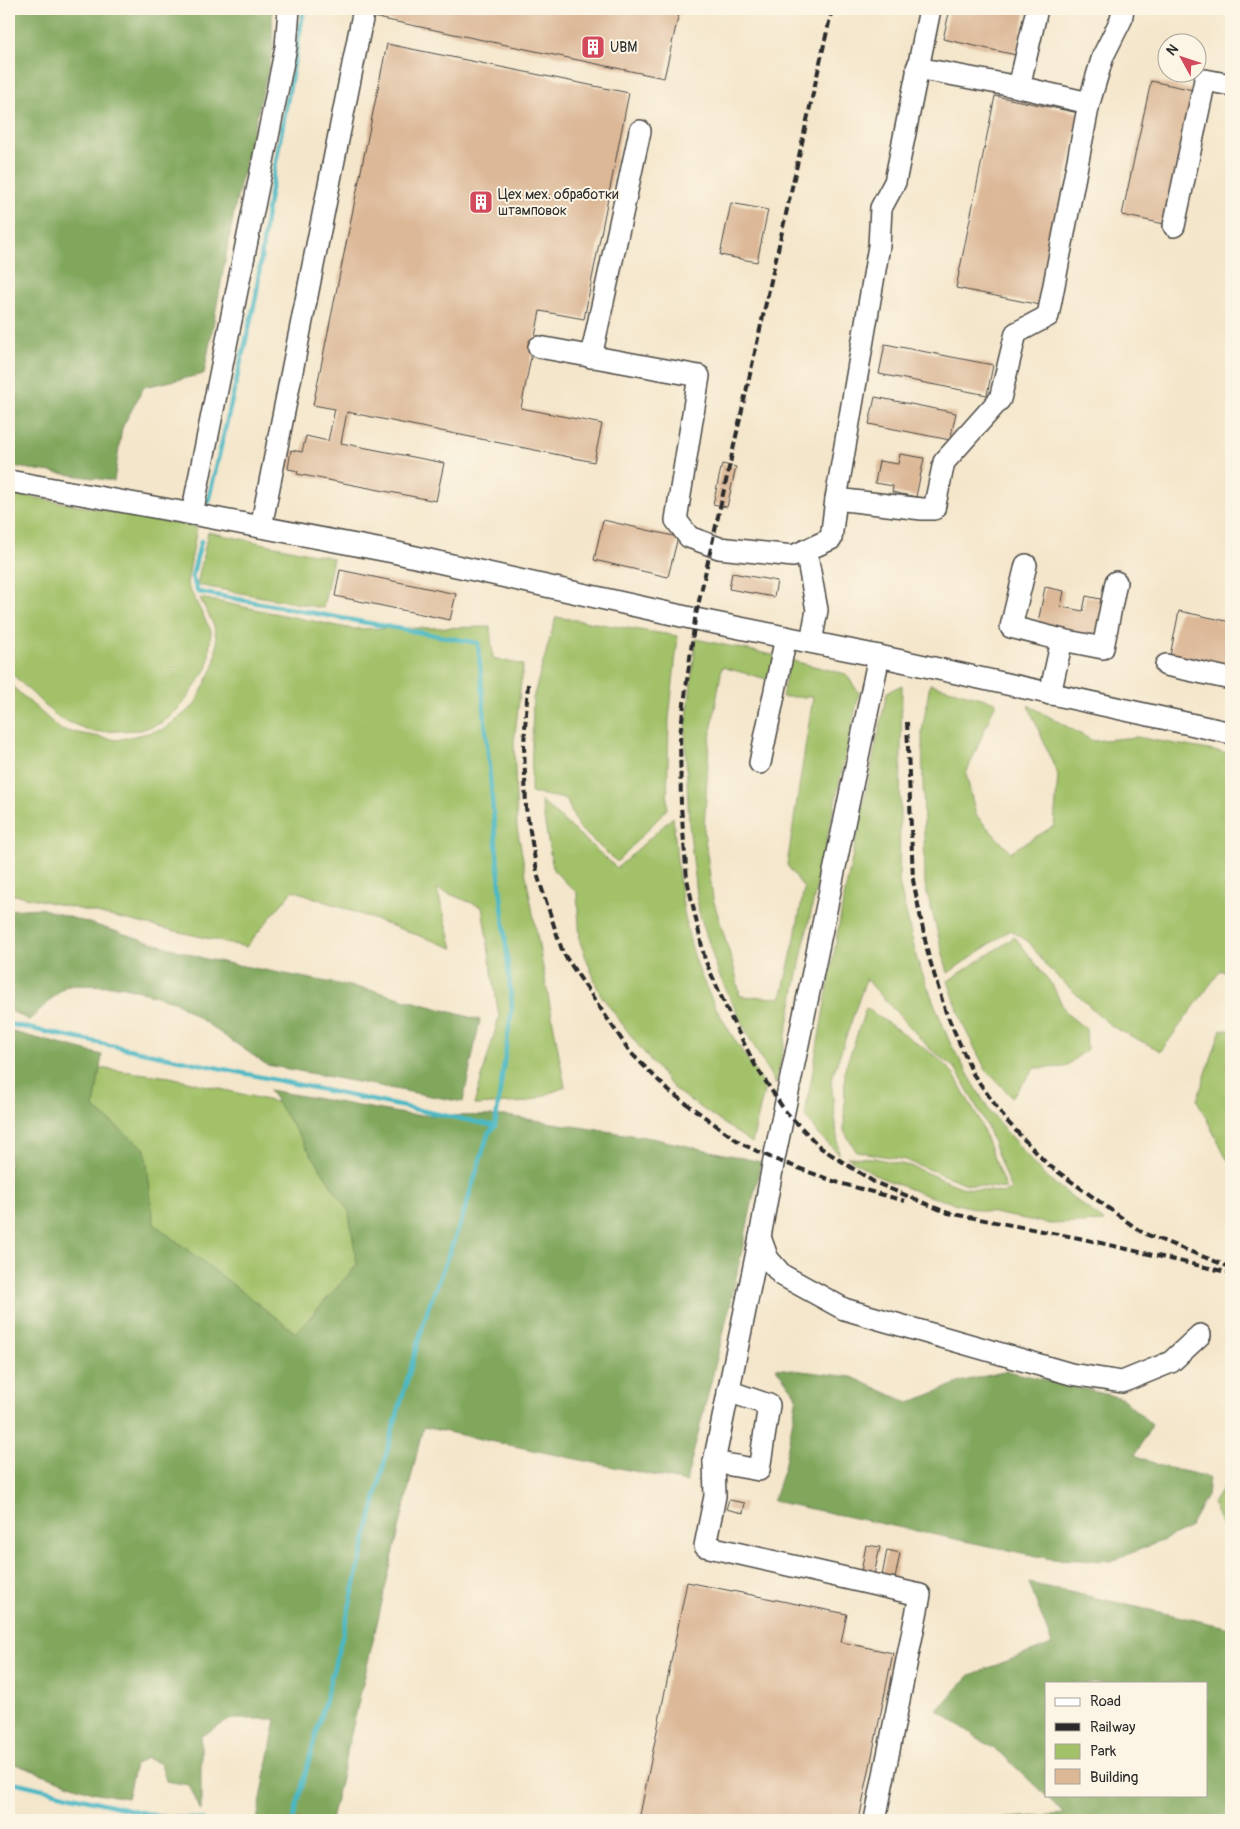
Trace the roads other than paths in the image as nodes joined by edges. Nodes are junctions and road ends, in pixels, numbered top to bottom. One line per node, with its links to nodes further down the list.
1 (289, 9): 16 (street)
2 (364, 9): 17 (street)
3 (930, 9): 6 (street)
4 (1037, 9): 8 (street)
5 (1123, 9): 9 (street)
6 (917, 68): 8 (street); 15 (street)
7 (1231, 85): 11 (street)
8 (1020, 87): 9 (street)
9 (1089, 103): 15 (street)
10 (640, 131): 13 (street)
11 (1174, 226)
12 (538, 347): 13 (street)
13 (591, 357): 18 (street)
14 (9, 481): 16 (street)
15 (836, 499): 18 (street)
16 (192, 514): 17 (street)
17 (261, 527): 21 (street)
18 (806, 550): 23 (street)
19 (1026, 565): 22 (street)
20 (1116, 582): 22 (street)
21 (786, 637): 23 (street); 29 (street)
22 (1062, 640): 27 (street)
23 (811, 642): 24 (street)
24 (878, 656): 27 (street); 30 (street)
25 (1166, 665): 26 (street)
26 (1231, 679)
27 (1050, 694): 28 (street)
28 (1231, 733)
29 (760, 763)
30 (760, 1237): 31 (street); 32 (street)
31 (1200, 1335)
32 (728, 1391): 33 (street); 33 (street)
33 (714, 1462): 34 (street)
34 (875, 1820)

